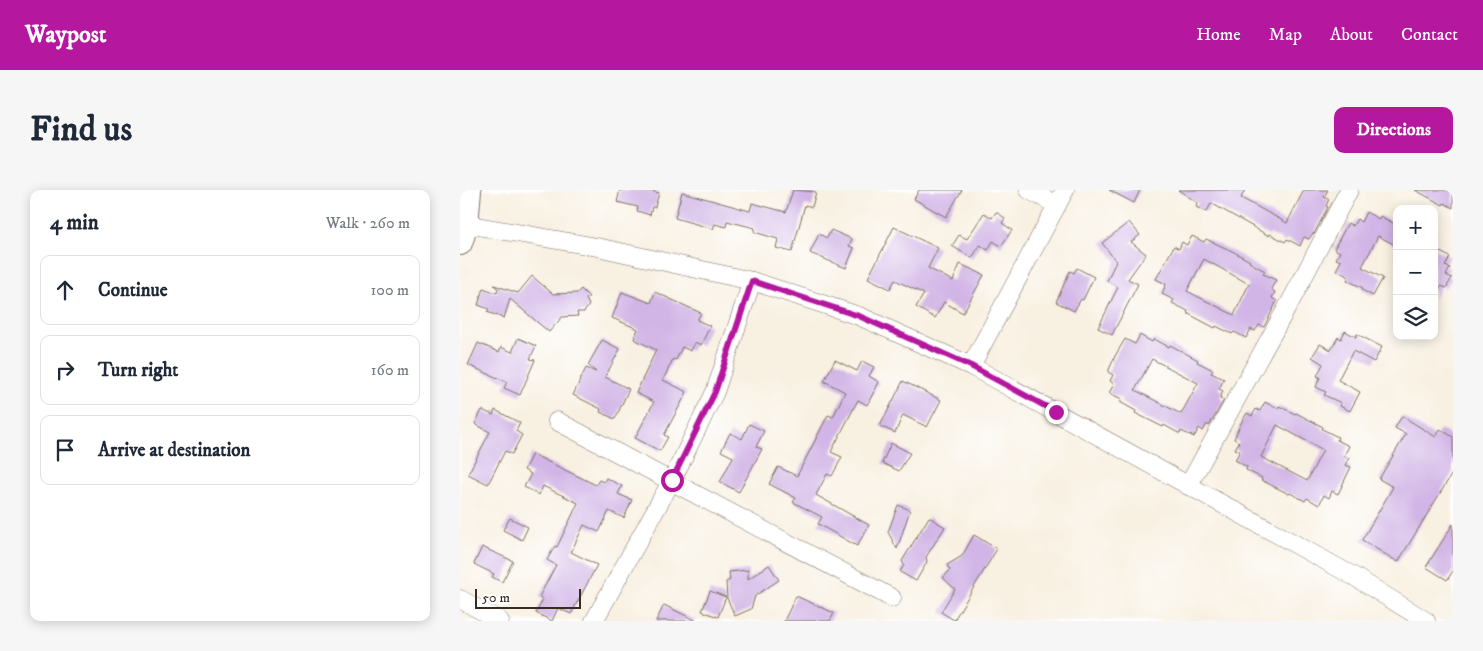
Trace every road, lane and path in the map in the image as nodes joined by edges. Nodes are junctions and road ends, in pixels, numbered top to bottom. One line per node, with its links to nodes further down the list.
1 (469, 190): 5 (street)
2 (1029, 190): 4 (street)
3 (1349, 190): 10 (street)
4 (1061, 197): 7 (street)
5 (462, 230): 6 (street)
6 (752, 281): 7 (street); 9 (street)
7 (971, 366): 10 (street)
8 (557, 422): 9 (street)
9 (672, 480): 11 (street); 14 (street)
10 (1188, 486): 15 (street)
11 (892, 598)
12 (460, 599): 13 (street)
13 (500, 621)
14 (594, 621)
15 (1426, 621)

